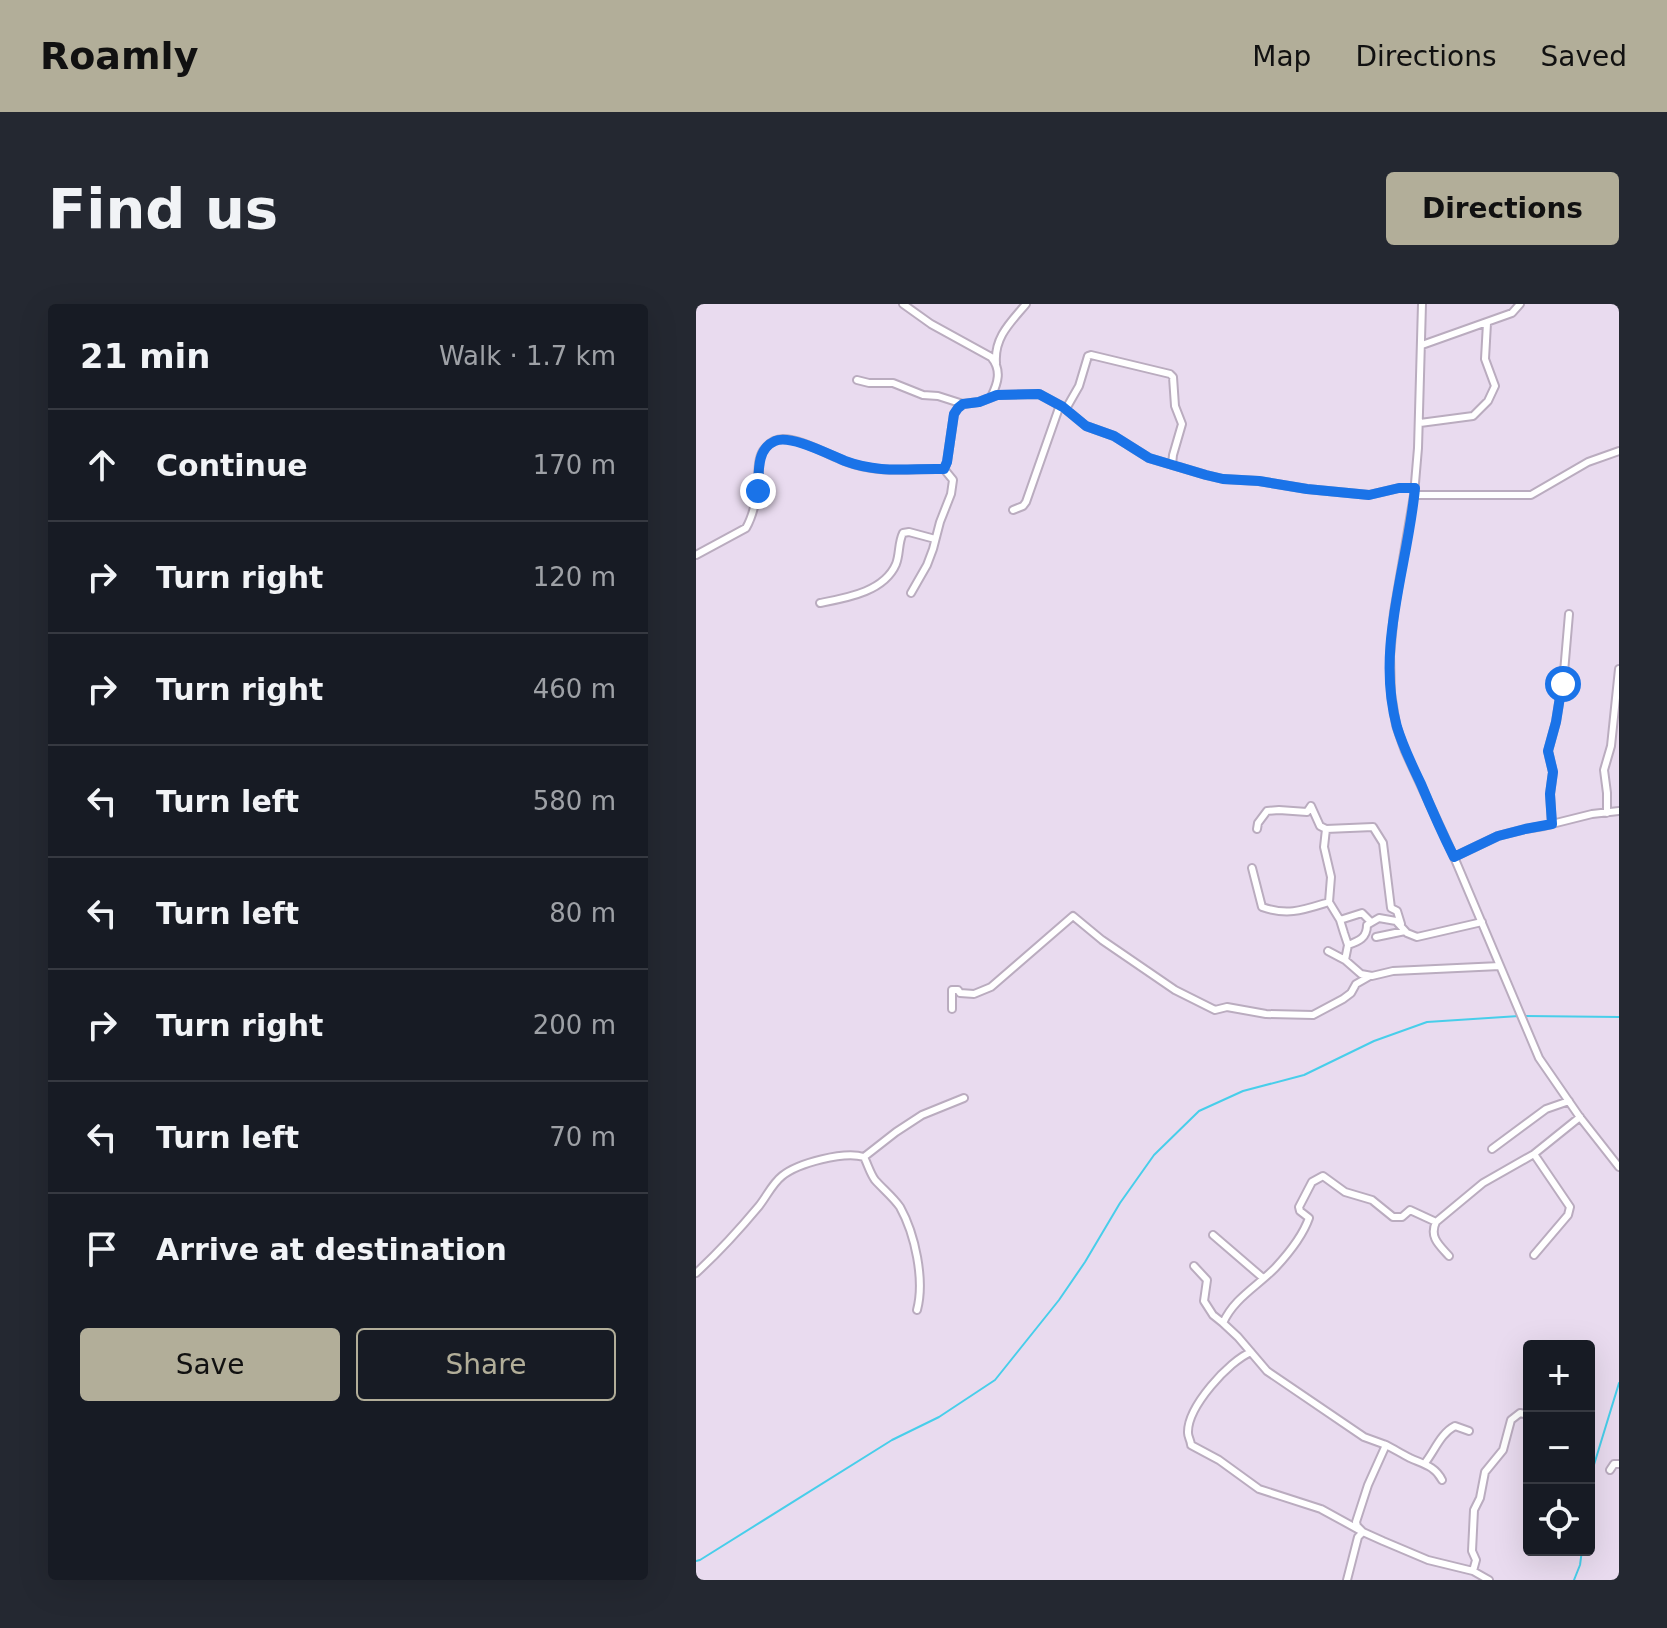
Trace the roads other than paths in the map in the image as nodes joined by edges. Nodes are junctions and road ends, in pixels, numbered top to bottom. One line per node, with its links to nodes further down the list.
1 (903, 304): 7 (street)
2 (1026, 304): 7 (street)
3 (1422, 304): 6 (street)
4 (1520, 304): 5 (street)
5 (1487, 323): 6 (street); 12 (street)
6 (1422, 345): 12 (street)
7 (996, 363): 9 (street)
8 (857, 380): 10 (street)
9 (991, 397): 10 (street); 11 (street)
10 (963, 404): 15 (street)
11 (1062, 406): 14 (street); 14 (street); 17 (street)
12 (1420, 423): 16 (street)
13 (1619, 451): 16 (street)
14 (1172, 465): 16 (street)
15 (944, 469): 18 (street); 19 (street)
16 (1414, 491): 29 (street)
17 (1013, 510)
18 (935, 539): 20 (street); 21 (street)
19 (696, 555)
20 (911, 593)
21 (820, 603)
22 (1569, 614): 26 (street)
23 (1619, 669): 25 (street)
24 (1619, 811): 25 (street)
25 (1607, 813): 26 (street)
26 (1552, 824): 29 (street)
27 (1257, 829): 28 (street)
28 (1326, 829): 31 (street); 35 (street)
29 (1454, 857): 34 (street)
30 (1252, 868): 31 (street)
31 (1329, 902): 32 (street)
32 (1340, 920): 33 (street); 37 (street)
33 (1370, 921): 35 (street); 37 (street)
34 (1482, 922): 35 (street); 40 (street)
35 (1403, 928): 36 (street)
36 (1376, 937)
37 (1348, 945): 39 (street)
38 (1328, 951): 39 (street)
39 (1345, 960): 41 (street)
40 (1500, 966): 41 (street); 44 (street)
41 (1370, 976): 42 (street)
42 (952, 1009)
43 (964, 1098): 48 (street)
44 (1569, 1101): 45 (street); 46 (street)
45 (1580, 1117): 47 (street); 49 (street)
46 (1492, 1149)
47 (1534, 1154): 50 (street); 52 (street)
48 (864, 1157): 55 (street); 57 (street)
49 (1619, 1167)
50 (1436, 1222): 53 (street); 56 (street)
51 (1213, 1235): 56 (street)
52 (1534, 1255)
53 (1449, 1256)
54 (1194, 1266): 58 (street)
55 (696, 1273)
56 (1263, 1278): 58 (street)
57 (917, 1310)
58 (1223, 1323): 59 (street)
59 (1251, 1352): 62 (street); 67 (street)
60 (1523, 1414): 68 (street)
61 (1469, 1431): 63 (street)
62 (1386, 1445): 63 (street); 67 (street)
63 (1425, 1463): 66 (street)
64 (1619, 1464): 65 (street)
65 (1610, 1470)
66 (1442, 1480)
67 (1363, 1532): 68 (street); 69 (street)
68 (1473, 1571): 70 (street)
69 (1347, 1580)
70 (1489, 1580)

